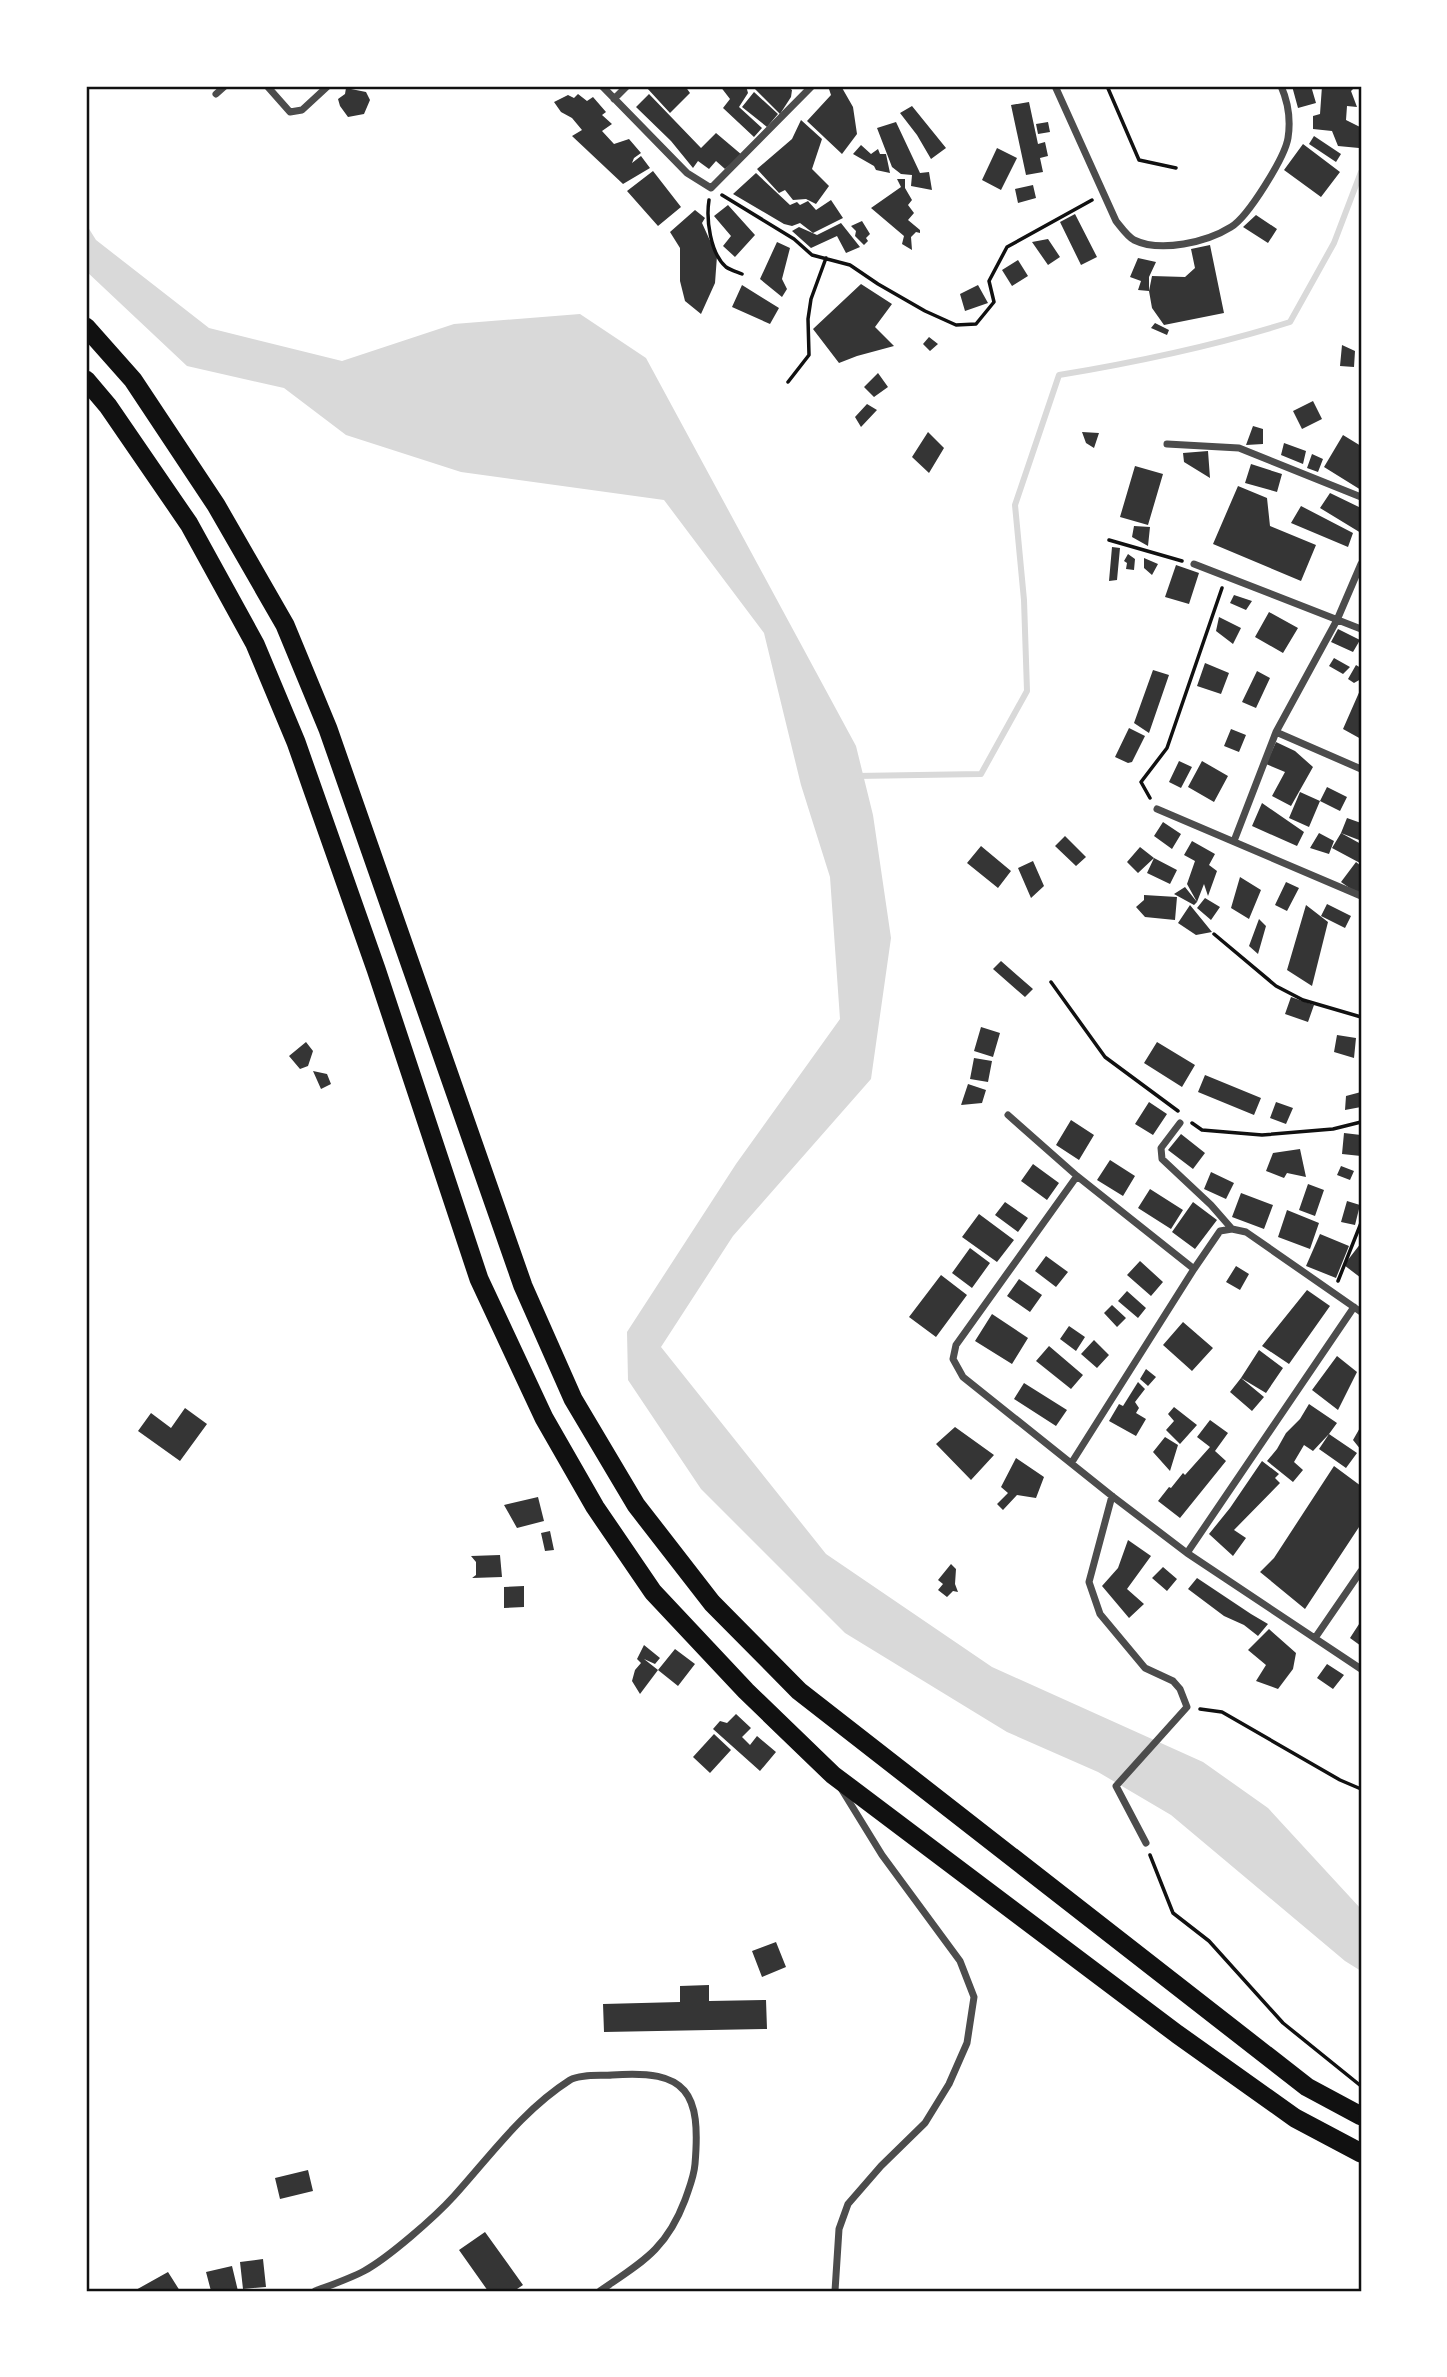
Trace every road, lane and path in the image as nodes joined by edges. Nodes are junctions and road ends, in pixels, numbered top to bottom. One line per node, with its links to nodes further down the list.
1 (225, 86): 10 (street)
2 (267, 86): 3 (street)
3 (328, 86)
4 (602, 86): 11 (street)
5 (627, 86): 11 (street)
6 (813, 86): 13 (street)
7 (1055, 86): 14 (street)
8 (1107, 86): 12 (path)
9 (1281, 86): 14 (street)
10 (216, 94)
11 (614, 99): 13 (street)
12 (1176, 168)
13 (711, 188): 15 (path); 16 (path)
14 (1104, 194): 15 (path)
15 (826, 258): 19 (path)
16 (742, 274)
17 (86, 327): 58 (highway)
18 (86, 380): 54 (highway)
19 (788, 382)
20 (1167, 444): 21 (street)
21 (1361, 496)
22 (1109, 540): 24 (path)
23 (1361, 564): 26 (street)
24 (1194, 565): 25 (street)
25 (1226, 576): 26 (street); 30 (path)
26 (1337, 620): 27 (street); 28 (street)
27 (1361, 629)
28 (1276, 732): 29 (street); 31 (street)
29 (1361, 769)
30 (1157, 809): 31 (street)
31 (1234, 841): 32 (street)
32 (1361, 896)
33 (1214, 934): 35 (path)
34 (1051, 982): 36 (path)
35 (1361, 1017)
36 (1180, 1113)
37 (1009, 1115): 41 (street)
38 (1191, 1122): 39 (path)
39 (1361, 1122)
40 (1180, 1123): 43 (street)
41 (1077, 1176): 44 (street); 47 (street)
42 (1361, 1223): 45 (path)
43 (1232, 1229): 44 (street); 45 (street)
44 (1194, 1269): 47 (street)
45 (1333, 1293): 46 (street)
46 (1358, 1310): 49 (street)
47 (1072, 1462): 48 (street)
48 (1112, 1496): 49 (street); 53 (street)
49 (1187, 1553): 51 (street)
50 (1361, 1572): 51 (street)
51 (1315, 1638): 52 (street)
52 (1361, 1669)
53 (1187, 1707): 55 (path); 56 (street)
54 (833, 1775): 59 (highway); 62 (street)
55 (1361, 1789)
56 (1146, 1843): 57 (path)
57 (1361, 2086)
58 (1361, 2116)
59 (1361, 2153)
60 (315, 2291): 61 (street)
61 (600, 2291)
62 (835, 2291)

